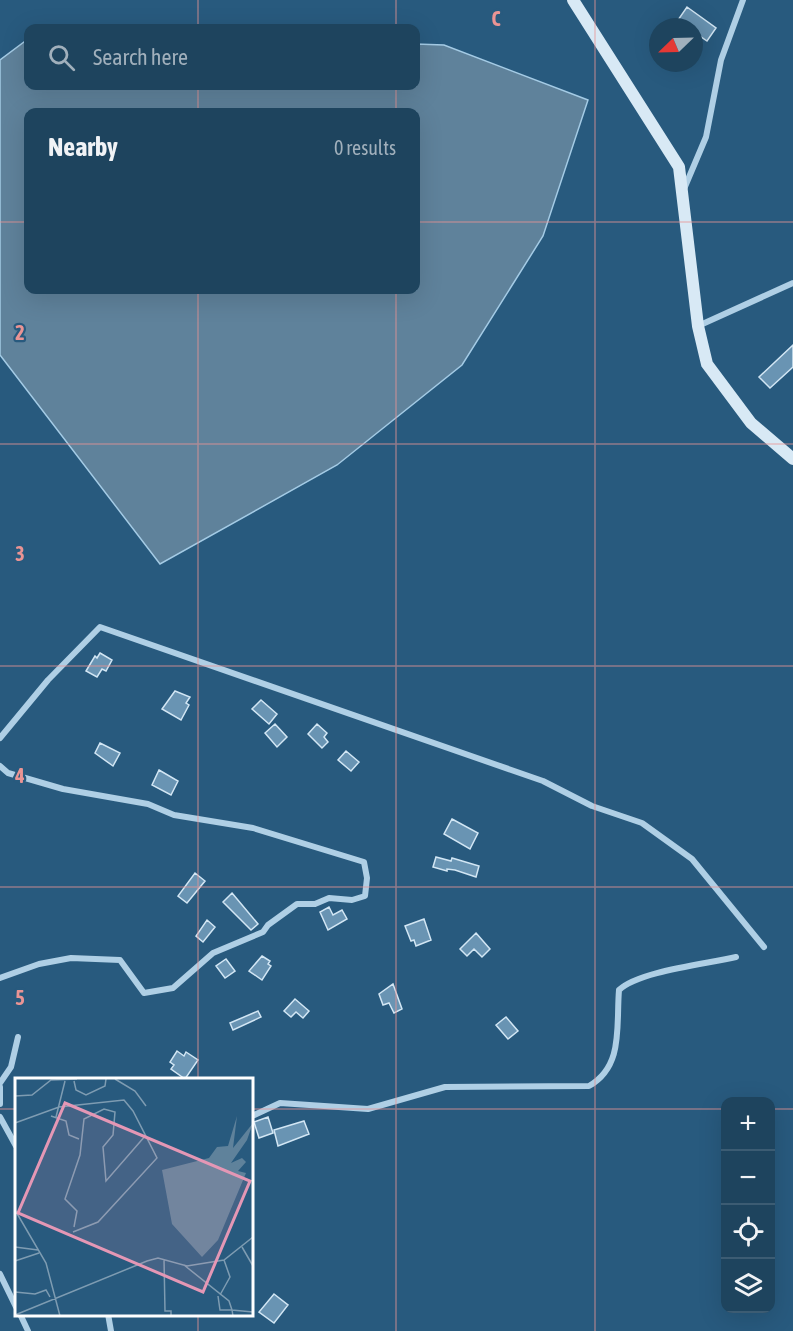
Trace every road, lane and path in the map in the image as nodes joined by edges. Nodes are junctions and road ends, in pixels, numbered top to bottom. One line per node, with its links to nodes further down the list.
1 (573, 0): 3 (street)
2 (743, 0): 3 (street)
3 (682, 193): 5 (street)
4 (793, 283): 5 (street)
5 (698, 326): 6 (street)
6 (793, 459)
7 (0, 738): 9 (street)
8 (0, 766): 11 (street)
9 (764, 947)
10 (736, 957): 15 (street)
11 (0, 978)
12 (18, 1037): 13 (street)
13 (0, 1085): 14 (street)
14 (0, 1104)
15 (254, 1115)
16 (0, 1117): 17 (street)
17 (15, 1144)
18 (0, 1274): 19 (street)
19 (15, 1305)
20 (21, 1316): 22 (street)
21 (108, 1316): 23 (street)
22 (28, 1331)
23 (111, 1331)

